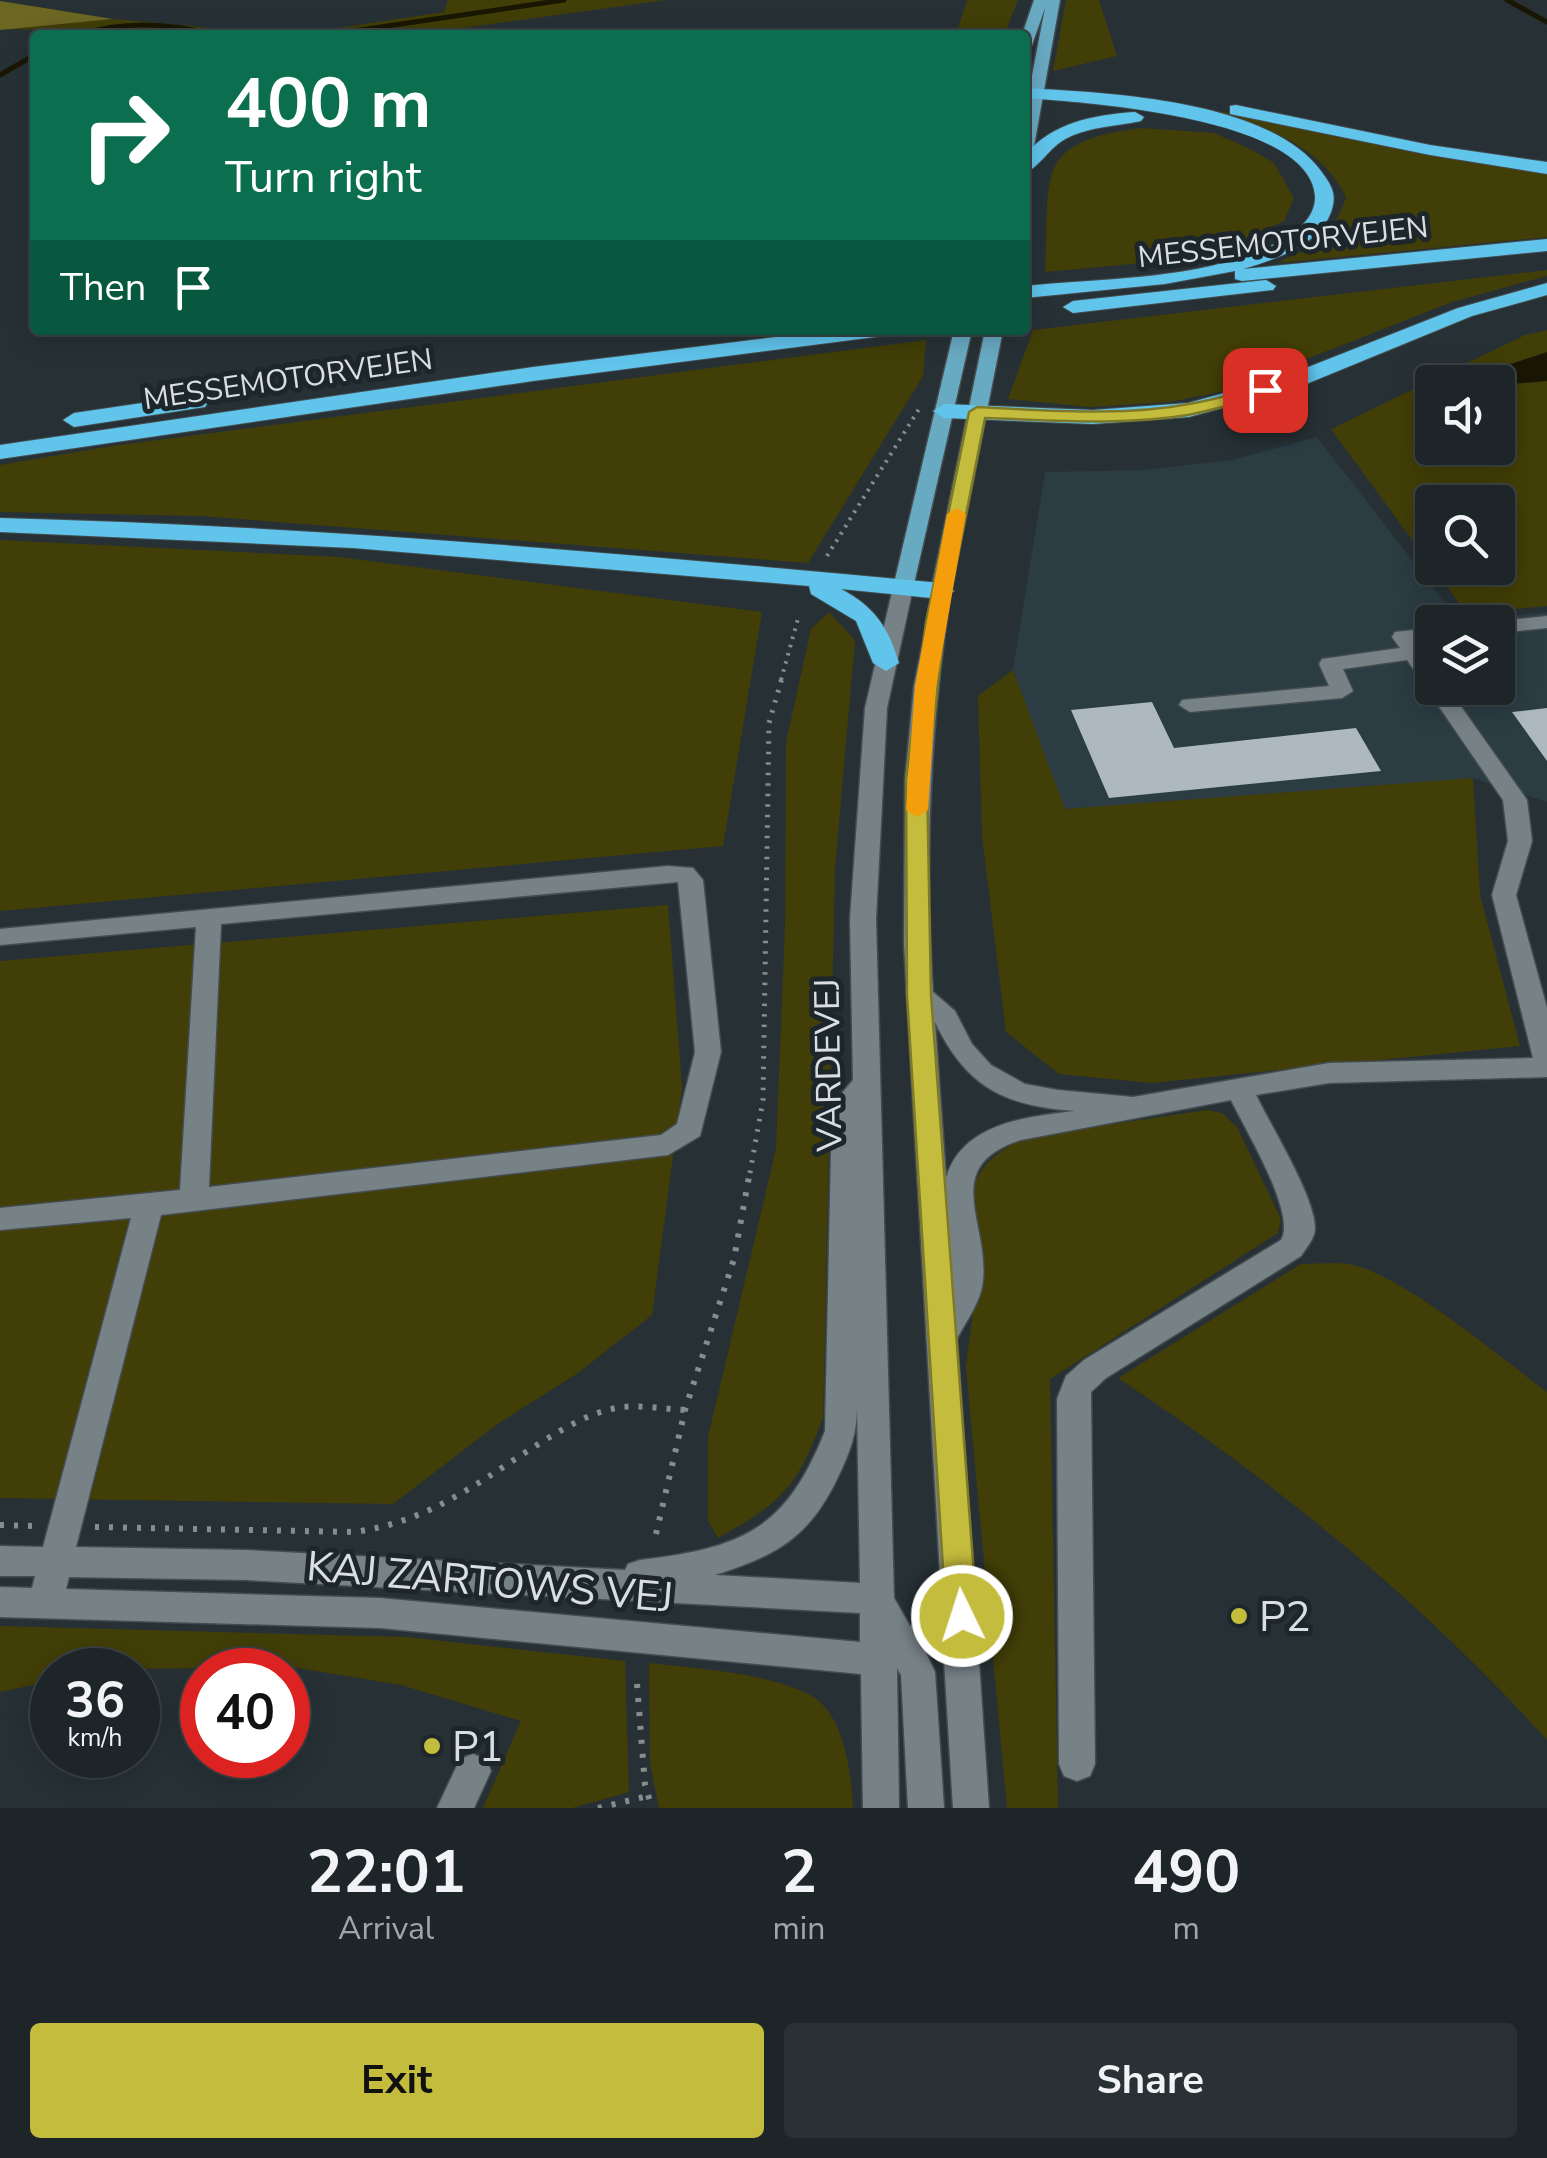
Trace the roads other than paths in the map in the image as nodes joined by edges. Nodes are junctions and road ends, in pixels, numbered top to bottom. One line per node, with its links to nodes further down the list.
1 (1041, 0): 3 (main road)
2 (1053, 0): 4 (main road)
3 (1030, 31)
4 (1031, 89): 5 (highway); 7 (highway)
5 (1284, 147): 6 (highway); 12 (highway)
6 (1030, 160)
7 (1547, 168)
8 (1547, 246): 10 (highway, MESSEMOTORVEJEN)
9 (1547, 259): 10 (highway, MESSEMOTORVEJEN)
10 (1305, 275): 13 (highway, MESSEMOTORVEJEN); 14 (highway, MESSEMOTORVEJEN)
11 (1547, 289): 21 (highway)
12 (1030, 291)
13 (1030, 300)
14 (1030, 312)
15 (680, 335): 22 (highway)
16 (744, 335): 22 (highway, MESSEMOTORVEJEN)
17 (844, 335): 23 (highway, MESSEMOTORVEJEN)
18 (962, 335): 20 (main road, VARDEVEJ)
19 (993, 335): 21 (main road)
20 (934, 406): 21 (highway); 26 (main road, VARDEVEJ)
21 (977, 412): 27 (main road)
22 (0, 434)
23 (0, 452)
24 (0, 525): 25 (highway)
25 (723, 573): 26 (highway); 33 (highway)
26 (904, 588): 27 (highway); 33 (street, VARDEVEJ)
27 (941, 591): 38 (street)
28 (1547, 622): 29 (street)
29 (1515, 625)
30 (1415, 636): 31 (street)
31 (1413, 653): 32 (street); 35 (street)
32 (1415, 656)
33 (886, 663): 41 (street, VARDEVEJ)
34 (1449, 705): 39 (street)
35 (1190, 706)
36 (209, 918): 37 (street); 44 (street); 44 (street)
37 (0, 937)
38 (919, 995): 43 (street); 47 (street)
39 (1547, 1058)
40 (1547, 1066): 42 (street)
41 (867, 1082): 50 (street); 51 (street, VARDEVEJ)
42 (1239, 1088): 43 (street); 58 (street)
43 (1138, 1106): 47 (street)
44 (194, 1200): 45 (street)
45 (149, 1205): 46 (street); 49 (street)
46 (0, 1219)
47 (940, 1342): 56 (street)
48 (0, 1561): 49 (street, KAJ ZARTOWS VEJ)
49 (54, 1562): 50 (street, KAJ ZARTOWS VEJ); 53 (street)
50 (556, 1584): 51 (street, KAJ ZARTOWS VEJ)
51 (876, 1600): 57 (street)
52 (0, 1602): 53 (street, KAJ ZARTOWS VEJ)
53 (45, 1604): 54 (street, KAJ ZARTOWS VEJ)
54 (98, 1604): 55 (street); 57 (street, KAJ ZARTOWS VEJ)
55 (0, 1615)
56 (962, 1616): 57 (street); 63 (street)
57 (891, 1653): 61 (street); 62 (street)
58 (1076, 1764)
59 (473, 1772): 60 (street)
60 (455, 1808)
61 (881, 1808)
62 (926, 1808)
63 (971, 1808)

